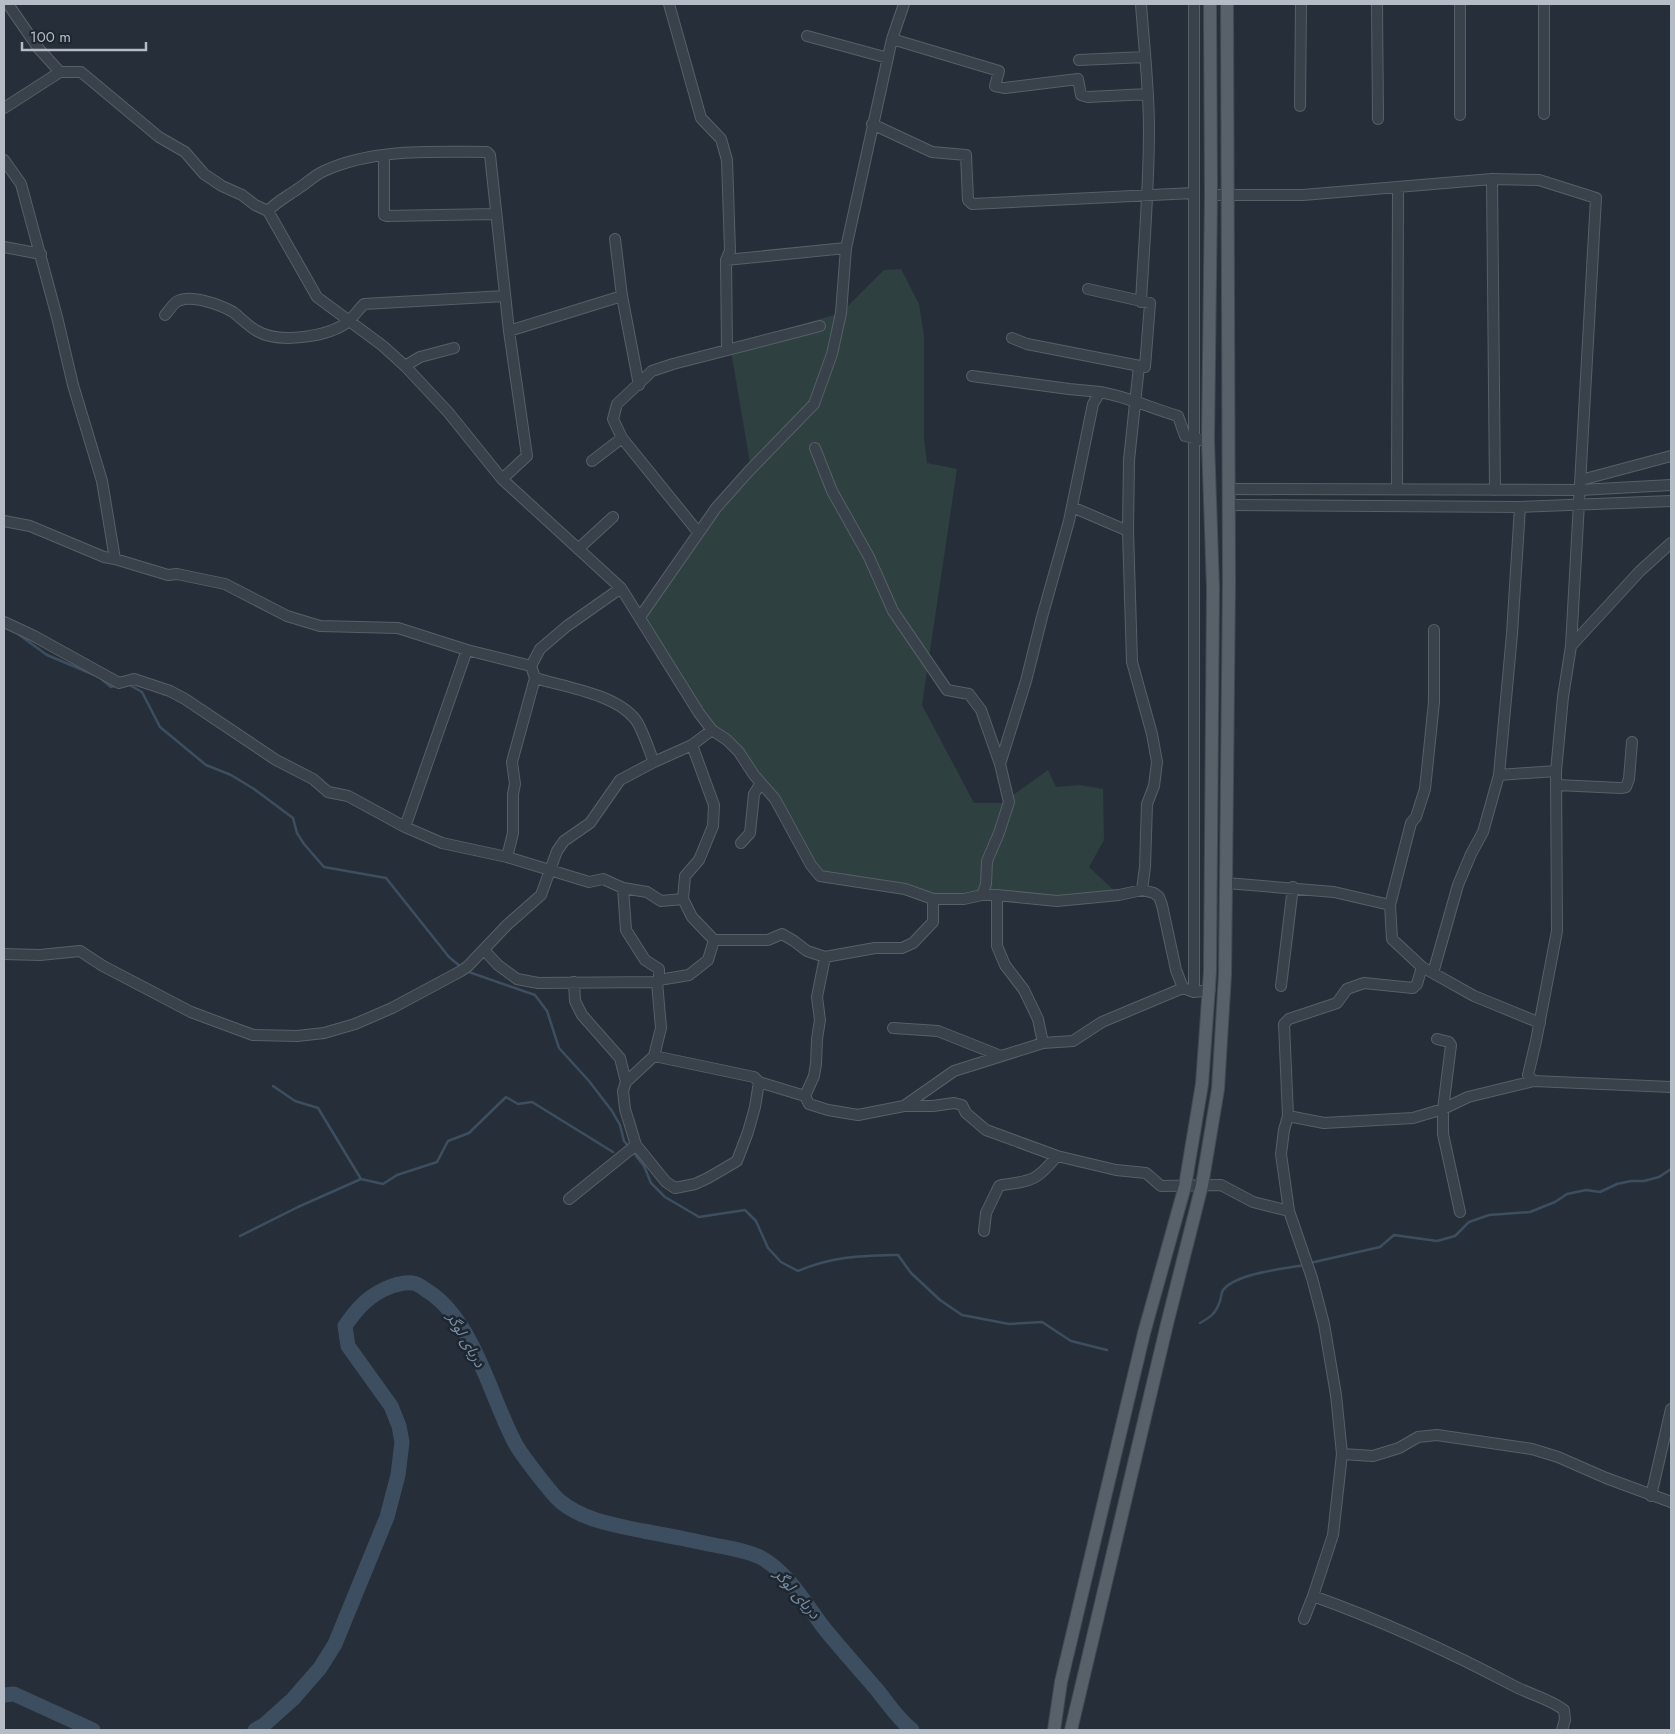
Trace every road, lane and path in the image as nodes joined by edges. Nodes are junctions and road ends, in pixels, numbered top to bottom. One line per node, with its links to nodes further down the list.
1 (8, 4): 17 (street)
2 (669, 4): 39 (street)
3 (904, 4): 13 (street)
4 (1140, 4): 14 (street)
5 (1194, 4): 29 (street)
6 (1210, 4): 30 (main road)
7 (1227, 4): 31 (main road)
8 (1300, 4): 19 (street)
9 (1377, 4): 23 (street)
10 (1460, 4): 22 (street)
11 (1544, 4): 21 (street)
12 (807, 36): 15 (street)
13 (892, 39): 15 (street); 18 (street)
14 (1145, 57): 16 (street); 18 (street)
15 (888, 58): 24 (street)
16 (1079, 60)
17 (60, 72): 20 (street); 33 (street)
18 (1148, 94): 32 (street)
19 (1300, 106)
20 (4, 108)
21 (1544, 114)
22 (1460, 115)
23 (1378, 119)
24 (872, 124): 32 (street); 37 (street)
25 (384, 156): 33 (street); 34 (street); 34 (street)
26 (4, 160): 38 (street)
27 (1492, 179): 28 (street); 64 (street); 68 (street)
28 (1398, 188): 31 (street); 67 (street)
29 (1193, 193): 32 (street); 58 (street)
30 (1211, 194): 31 (street); 59 (main road)
31 (1228, 194): 66 (main road)
32 (1147, 195): 43 (street)
33 (268, 211): 45 (street)
34 (495, 214): 41 (street)
35 (614, 239): 42 (street)
36 (4, 247): 38 (street)
37 (846, 248): 39 (street); 77 (street)
38 (41, 254): 80 (street)
39 (726, 260): 50 (street)
40 (1088, 289): 43 (street)
41 (505, 296): 45 (street); 47 (street)
42 (622, 296): 47 (street); 54 (street)
43 (1141, 302): 52 (street)
44 (165, 315): 45 (street)
45 (348, 321): 51 (street)
46 (820, 326): 50 (street)
47 (509, 331): 63 (street)
48 (1012, 338): 52 (street)
49 (454, 348): 51 (street)
50 (727, 350): 54 (street)
51 (405, 366): 63 (street)
52 (1139, 366): 56 (street)
53 (972, 376): 55 (street)
54 (639, 385): 57 (street)
55 (1100, 392): 56 (street); 72 (street)
56 (1134, 400): 58 (street); 76 (street)
57 (622, 438): 62 (street); 77 (street)
58 (1193, 438): 59 (street); 122 (street)
59 (1208, 441): 121 (main road)
60 (815, 448): 93 (street)
61 (1671, 456): 64 (street)
62 (592, 461)
63 (502, 478): 79 (street)
64 (1581, 485): 65 (street); 68 (street); 71 (street)
65 (1671, 485)
66 (1228, 489): 67 (street); 70 (main road)
67 (1397, 489): 68 (street)
68 (1495, 490)
69 (1671, 501): 71 (street)
70 (1228, 505): 73 (street); 102 (main road)
71 (1579, 505): 73 (street); 85 (street)
72 (1072, 507): 76 (street); 93 (street)
73 (1520, 507): 95 (street)
74 (614, 517): 79 (street)
75 (4, 521): 80 (street)
76 (1128, 531): 105 (street)
77 (698, 532): 82 (street)
78 (1671, 543): 85 (street)
79 (578, 550): 81 (street)
80 (115, 559): 86 (street)
81 (621, 588): 82 (street); 87 (street)
82 (640, 617): 89 (street)
83 (4, 622): 98 (street)
84 (1434, 630): 110 (street)
85 (1571, 646): 94 (street)
86 (467, 650): 87 (street); 98 (street)
87 (531, 666): 88 (street)
88 (535, 678): 92 (street); 100 (street)
89 (712, 730): 91 (street); 96 (street)
90 (1632, 742): 97 (street)
91 (692, 745): 92 (street); 108 (street)
92 (654, 762): 101 (street)
93 (1000, 764): 106 (street)
94 (1556, 771): 95 (street); 97 (street)
95 (1499, 775): 116 (street)
96 (761, 783): 99 (street); 109 (street)
97 (1556, 785): 123 (street)
98 (405, 827): 100 (street)
99 (741, 843)
100 (507, 857): 101 (street)
101 (550, 870): 104 (street); 112 (street)
102 (1226, 883): 103 (street); 139 (main road)
103 (1293, 887): 110 (street); 119 (street)
104 (623, 888): 108 (street); 117 (street)
105 (1142, 890): 107 (street); 120 (street)
106 (982, 895): 107 (street); 109 (street)
107 (996, 895): 126 (street)
108 (683, 899): 111 (street)
109 (933, 899): 114 (street)
110 (1390, 906): 115 (street)
111 (714, 940): 114 (street); 117 (street)
112 (484, 950): 113 (street); 118 (street)
113 (4, 954)
114 (825, 957): 133 (street)
115 (1422, 967): 116 (street); 136 (street)
116 (1433, 973): 123 (street)
117 (658, 981): 118 (street); 127 (street)
118 (574, 982): 130 (street)
119 (1281, 986)
120 (1184, 988): 122 (street); 126 (street)
121 (1210, 990): 122 (street); 140 (main road)
122 (1194, 992)
123 (1540, 1023): 129 (street)
124 (893, 1028): 128 (street)
125 (1437, 1039): 135 (street)
126 (1043, 1043): 128 (street)
127 (654, 1056): 130 (street); 131 (street)
128 (1001, 1056): 134 (street)
129 (1534, 1081): 132 (street); 135 (street)
130 (626, 1082): 137 (street)
131 (759, 1082): 133 (street); 137 (street)
132 (1671, 1086)
133 (805, 1096): 134 (street)
134 (904, 1106): 138 (street)
135 (1442, 1109): 136 (street); 143 (street)
136 (1288, 1116): 142 (street)
137 (632, 1148): 141 (street)
138 (1056, 1156): 140 (street); 144 (street)
139 (1202, 1185): 140 (street); 142 (street); 152 (main road)
140 (1185, 1186): 151 (main road)
141 (568, 1199)
142 (1289, 1211): 146 (street)
143 (1460, 1212)
144 (984, 1231)
145 (1671, 1409): 147 (street)
146 (1342, 1454): 147 (street); 149 (street)
147 (1651, 1496): 148 (street)
148 (1671, 1502)
149 (1313, 1596): 150 (street); 153 (street)
150 (1304, 1619)
151 (1053, 1728)
152 (1071, 1730)
153 (1562, 1730)

